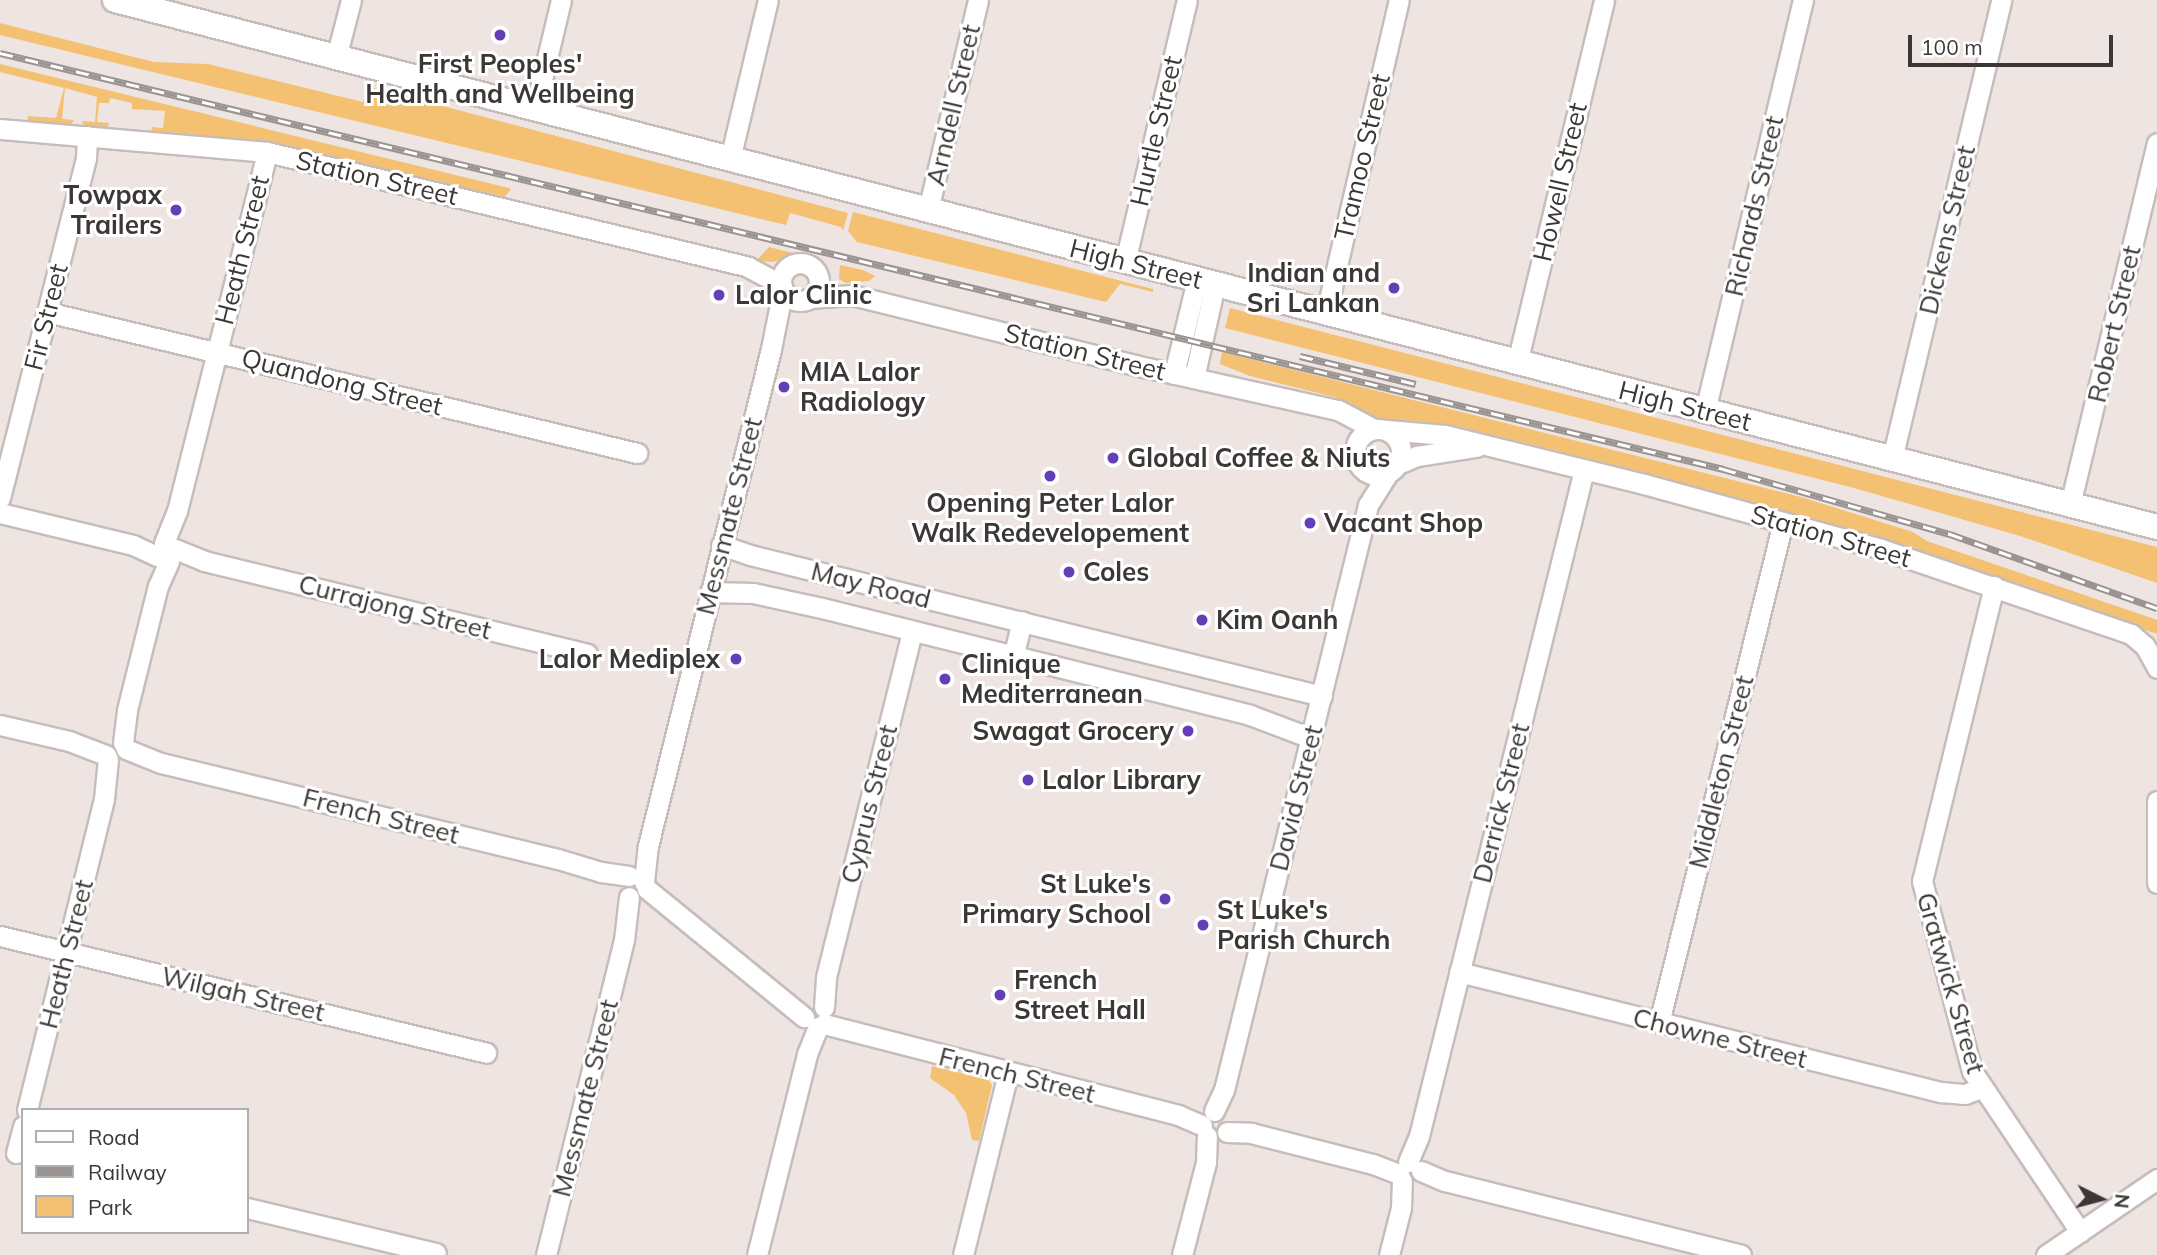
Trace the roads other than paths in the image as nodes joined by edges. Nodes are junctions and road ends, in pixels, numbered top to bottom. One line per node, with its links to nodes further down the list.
1 (351, 0): 11 (street)
2 (561, 0): 12 (street)
3 (768, 0): 17 (street)
4 (978, 0): 18 (street, Arndell Street)
5 (1187, 0): 19 (street, Hurtle Street)
6 (1399, 0): 28 (street, Tramoo Street)
7 (1604, 0): 31 (street, Howell Street)
8 (1802, 0): 35 (street, Richards Street)
9 (2001, 0): 40 (street, Dickens Street)
10 (125, 1): 11 (main road, High Street)
11 (337, 58): 12 (main road, High Street)
12 (535, 109): 17 (main road, High Street)
13 (0, 129): 14 (street, Station Street)
14 (87, 136): 16 (street, Station Street); 27 (street, Fir Street)
15 (2157, 143): 46 (street, Robert Street)
16 (267, 152): 21 (street, Station Street); 30 (street, Heath Street)
17 (730, 159): 18 (main road, High Street)
18 (928, 210): 19 (main road, High Street)
19 (1125, 262): 23 (main road, High Street)
20 (792, 265): 21 (street, Station Street); 22 (street); 24 (street)
21 (748, 267): 24 (street, Station Street)
22 (818, 274): 25 (street, Station Street); 26 (street)
23 (1206, 282): 28 (main road, High Street); 32 (street); 33 (street)
24 (782, 287): 26 (street); 29 (street, Messmate Street)
25 (852, 295): 26 (street, Station Street); 32 (street, Station Street)
26 (806, 300): 29 (street, Messmate Street)
27 (47, 312): 30 (street, Quandong Street); 44 (street, Fir Street)
28 (1326, 313): 31 (main road, High Street)
29 (771, 349): 50 (street, Messmate Street)
30 (216, 352): 39 (street, Quandong Street); 51 (street, Heath Street)
31 (1517, 363): 35 (main road, High Street)
32 (1174, 374): 33 (street, Station Street)
33 (1194, 379): 34 (street, Station Street)
34 (1319, 407): 36 (street, Station Street); 37 (street, Station Street)
35 (1705, 411): 40 (main road, High Street)
36 (1380, 430): 37 (street); 38 (street, Station Street); 42 (street)
37 (1355, 447): 41 (street)
38 (1484, 447): 42 (street, Station Street); 43 (street, Station Street)
39 (637, 453)
40 (1892, 460): 46 (main road, High Street)
41 (1362, 469): 42 (street); 45 (street, David Street)
42 (1393, 469): 45 (street, David Street)
43 (1584, 470): 48 (street, Station Street); 68 (street, Derrick Street)
44 (0, 498)
45 (1368, 505): 59 (street, David Street)
46 (2070, 505): 49 (main road, High Street)
47 (0, 513): 51 (street, Currajong Street)
48 (1783, 522): 52 (street, Station Street); 70 (street, Middleton Street)
49 (2157, 527)
50 (721, 545): 53 (street, Messmate Street); 54 (street, May Road)
51 (166, 552): 56 (street, Currajong Street); 62 (street, Heath Street)
52 (1994, 586): 58 (street, Station Street); 73 (street, Gratwick Street)
53 (710, 592): 55 (street, May Road); 65 (street, Messmate Street)
54 (1022, 621): 57 (street); 59 (street, May Road)
55 (912, 631): 57 (street, May Road); 69 (street, Cyprus Street)
56 (587, 653)
57 (1013, 657): 61 (street, May Road)
58 (2157, 668)
59 (1322, 696): 61 (street, David Street)
60 (0, 725): 62 (street, French Street)
61 (1311, 738): 75 (street, David Street)
62 (116, 751): 65 (street, French Street); 67 (street, Heath Street)
63 (2157, 801): 64 (street)
64 (2157, 883)
65 (637, 890): 69 (street, French Street); 83 (street, Messmate Street)
66 (0, 936): 67 (street, Wilgah Street)
67 (66, 952): 71 (street, Wilgah Street); 74 (street, Heath Street)
68 (1459, 972): 70 (street, Chowne Street); 78 (street, Derrick Street)
69 (816, 1015): 72 (street, French Street); 84 (street, Cyprus Street)
70 (1659, 1023): 73 (street, Chowne Street)
71 (486, 1052)
72 (1008, 1073): 75 (street, French Street); 85 (street)
73 (1981, 1088): 81 (street, Gratwick Street)
74 (27, 1108)
75 (1216, 1124): 78 (street, French Street); 86 (street, David Street)
76 (21, 1131): 77 (street)
77 (13, 1152)
78 (1410, 1173): 87 (street, Derrick Street); 88 (street, French Street)
79 (2157, 1179): 81 (street)
80 (248, 1208): 82 (street)
81 (2080, 1232): 89 (street)
82 (436, 1253)
83 (546, 1255)
84 (757, 1255)
85 (963, 1255)
86 (1182, 1255)
87 (1389, 1255)
88 (1741, 1255)
89 (2046, 1255)

